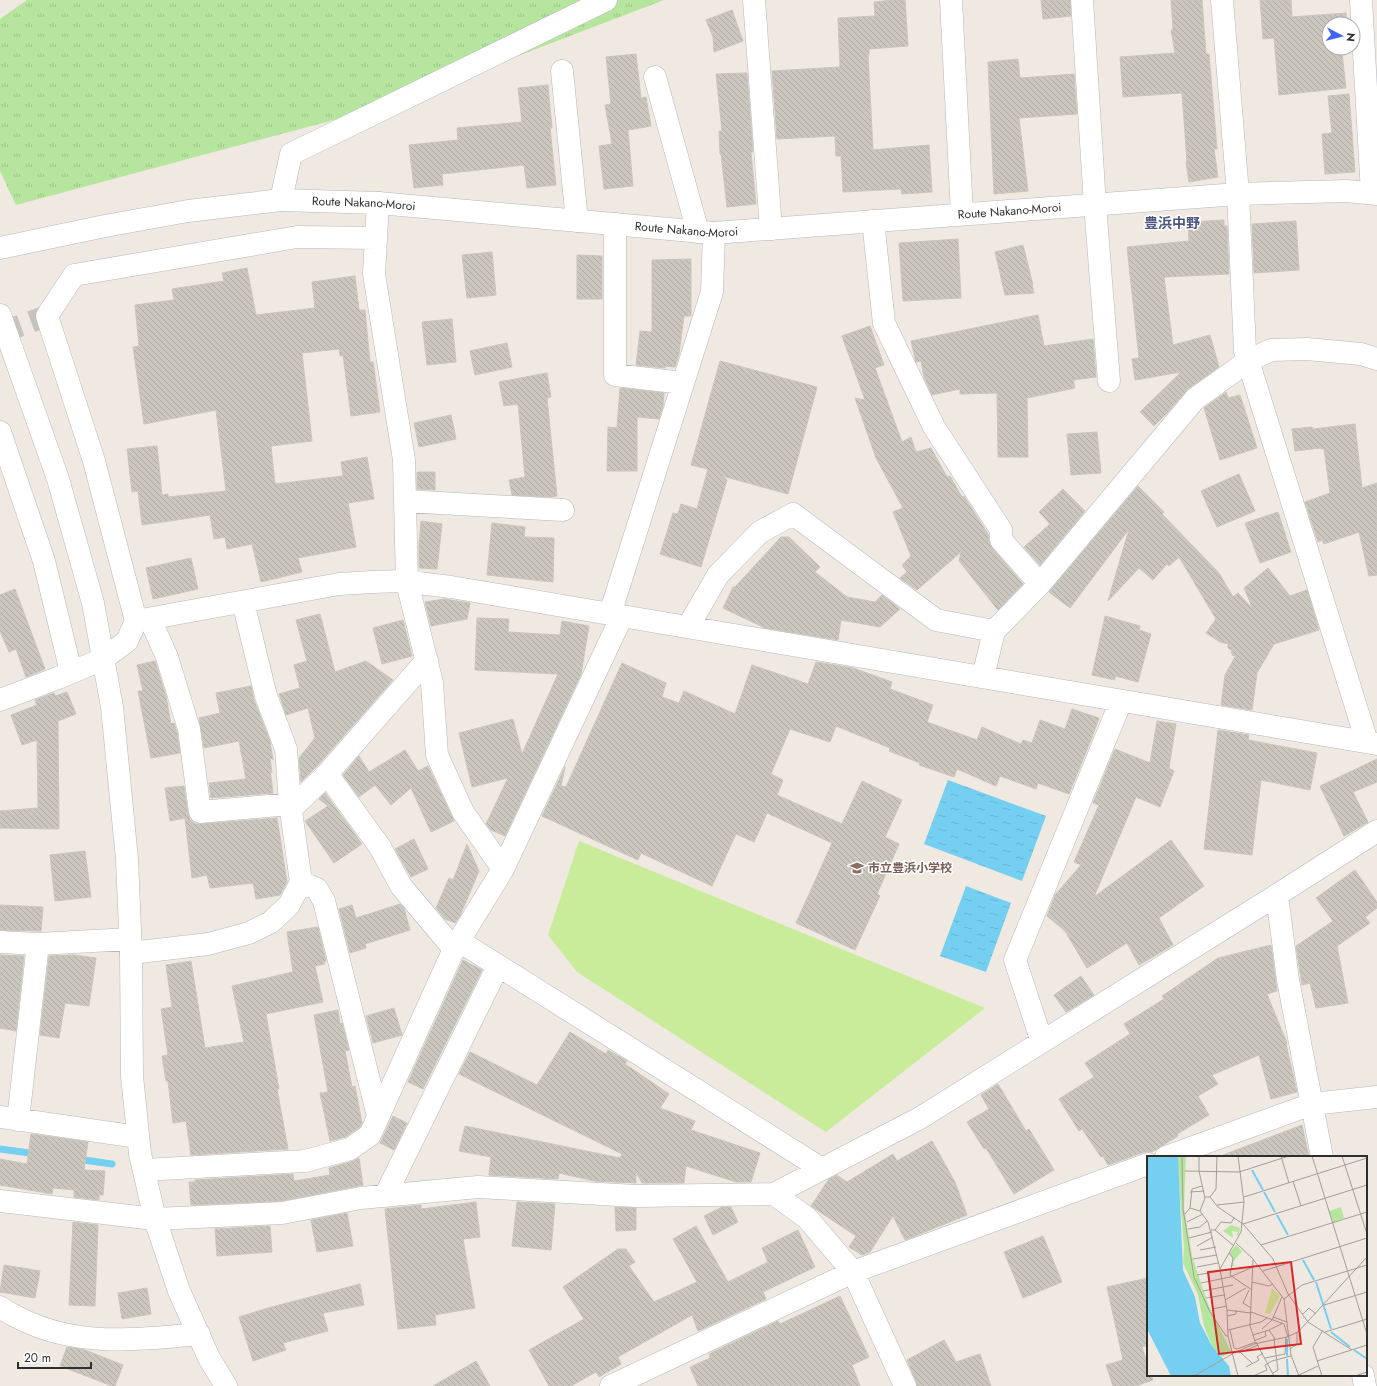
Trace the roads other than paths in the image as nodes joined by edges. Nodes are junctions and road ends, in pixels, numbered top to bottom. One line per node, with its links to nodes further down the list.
1 (606, 0): 11 (street)
2 (754, 0): 18 (street)
3 (951, 0): 14 (street)
4 (1082, 0): 13 (street)
5 (1222, 0): 10 (street)
6 (1361, 0): 9 (street)
7 (562, 71): 15 (street)
8 (655, 77): 19 (street)
9 (1374, 193): 10 (street, Route Nakano-Moroi)
10 (1238, 194): 13 (street, Route Nakano-Moroi); 24 (street)
11 (281, 200): 12 (street, Route Nakano-Moroi); 21 (street, Route Nakano-Moroi)
12 (378, 203): 15 (street, Route Nakano-Moroi); 20 (street)
13 (1095, 205): 14 (street, Route Nakano-Moroi); 25 (street)
14 (962, 214): 16 (street, Route Nakano-Moroi)
15 (577, 221): 17 (street, Route Nakano-Moroi)
16 (873, 221): 18 (street, Route Nakano-Moroi); 31 (street)
17 (615, 224): 19 (street, Route Nakano-Moroi); 26 (street)
18 (771, 229): 19 (street, Route Nakano-Moroi)
19 (706, 233): 26 (street)
20 (376, 238): 28 (street); 34 (street)
21 (0, 248)
22 (0, 315): 37 (street)
23 (1377, 359): 24 (street)
24 (1248, 361): 31 (street); 43 (street)
25 (1109, 381)
26 (684, 383): 33 (street)
27 (0, 432): 39 (street)
28 (405, 501): 29 (street); 30 (street)
29 (563, 510)
30 (407, 582): 32 (street); 33 (street); 38 (street)
31 (1040, 584): 36 (street)
32 (243, 602): 34 (street); 45 (street)
33 (616, 615): 35 (street); 47 (street)
34 (143, 620): 37 (street); 45 (street)
35 (688, 627): 36 (street); 40 (street)
36 (994, 630): 40 (street)
37 (103, 659): 39 (street); 53 (street)
38 (427, 660): 44 (street); 47 (street)
39 (71, 672): 41 (street)
40 (983, 677): 42 (street)
41 (0, 700)
42 (1121, 701): 43 (street); 55 (street)
43 (1372, 743)
44 (327, 774): 45 (street); 52 (street)
45 (290, 807): 48 (street)
46 (1377, 831): 49 (street)
47 (504, 868): 52 (street)
48 (302, 882): 53 (street); 58 (street)
49 (1277, 896): 55 (street); 57 (street)
50 (0, 942): 51 (street)
51 (38, 944): 53 (street); 59 (street)
52 (457, 945): 54 (street); 58 (street)
53 (130, 946): 60 (street)
54 (498, 966): 64 (street); 67 (street)
55 (1042, 1042): 64 (street)
56 (1377, 1097): 57 (street)
57 (1312, 1104): 61 (street); 62 (street)
58 (378, 1116): 65 (street)
59 (9, 1119): 60 (street)
60 (138, 1137): 65 (street)
61 (1169, 1156)
62 (1322, 1156)
63 (1147, 1164): 70 (street)
64 (822, 1169): 66 (street)
65 (144, 1170): 69 (street)
66 (774, 1194): 67 (street); 70 (street)
67 (385, 1196): 69 (street)
68 (0, 1201): 69 (street)
69 (155, 1219): 72 (street)
70 (853, 1272): 75 (street); 76 (street)
71 (0, 1307): 72 (street)
72 (199, 1334): 74 (street)
73 (1363, 1376): 77 (street)
74 (226, 1386)
75 (611, 1386)
76 (905, 1386)
77 (1365, 1386)

